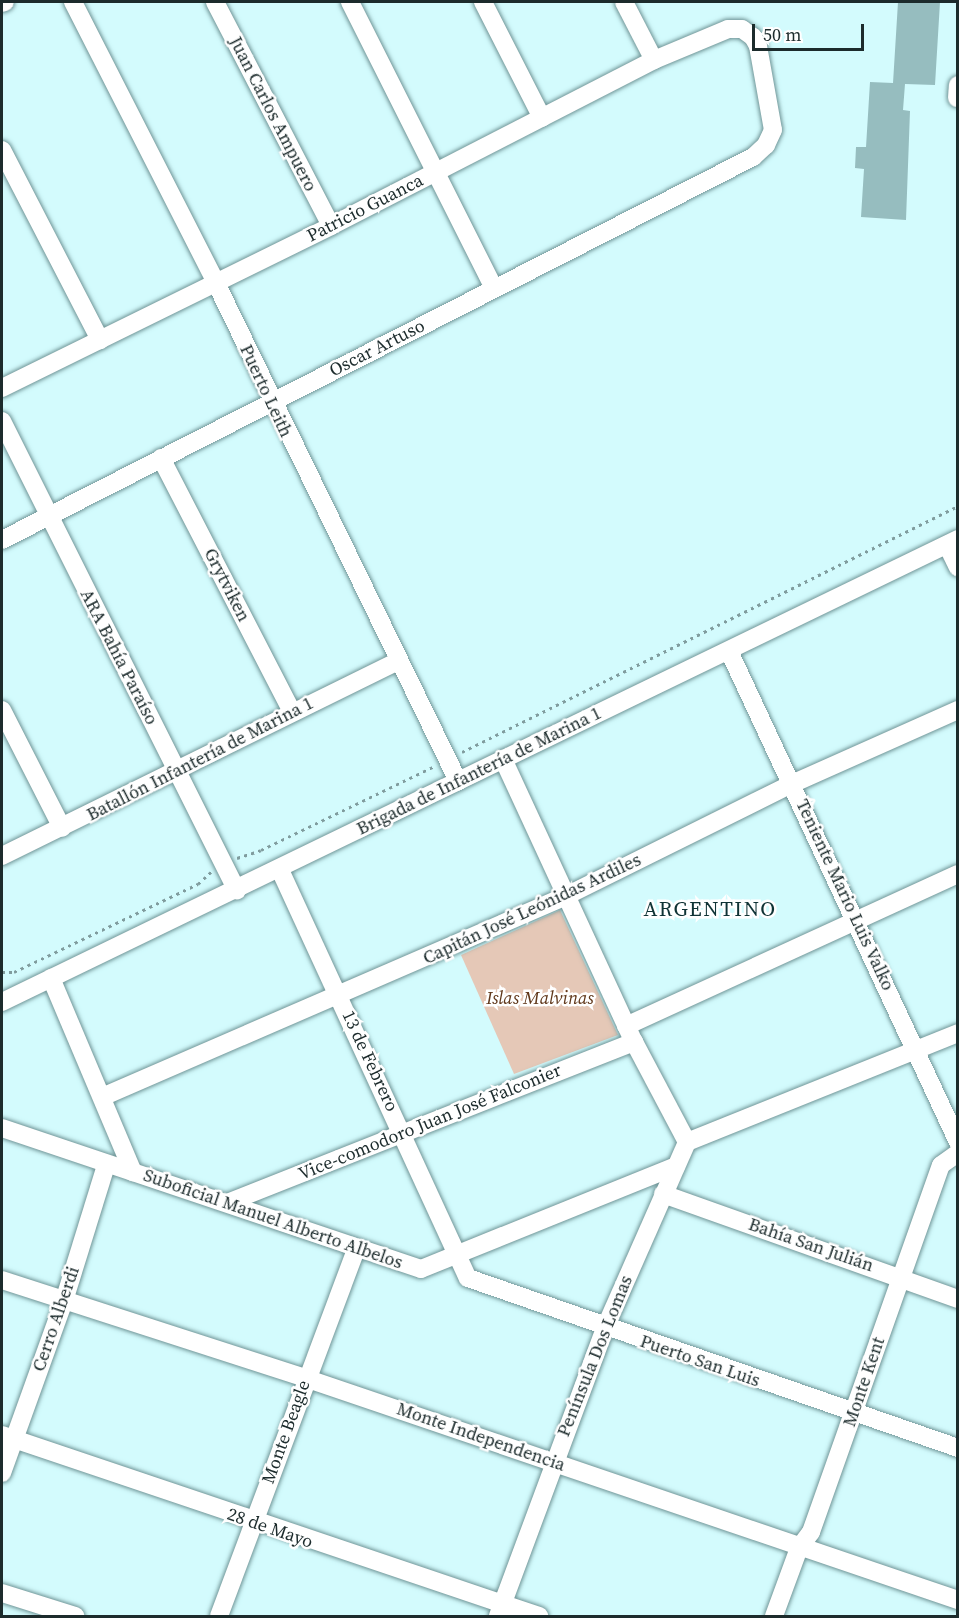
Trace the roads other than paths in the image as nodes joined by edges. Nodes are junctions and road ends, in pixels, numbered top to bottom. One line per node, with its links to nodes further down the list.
1 (73, 2): 14 (street, Puerto Leith)
2 (215, 2): 13 (street, Juan Carlos Ampuero)
3 (350, 2): 12 (street)
4 (483, 2): 9 (street)
5 (624, 2): 6 (street)
6 (654, 60): 9 (street, Patricio Guanca); 11 (street, Patricio Guanca)
7 (957, 84): 8 (street)
8 (957, 98)
9 (542, 118): 12 (street, Patricio Guanca)
10 (2, 150): 16 (street)
11 (753, 157): 15 (street, Oscar Artuso)
12 (435, 172): 13 (street, Patricio Guanca); 15 (street)
13 (332, 226): 14 (street, Patricio Guanca)
14 (216, 283): 16 (street, Patricio Guanca); 18 (street, Puerto Leith)
15 (494, 288): 18 (street, Oscar Artuso)
16 (100, 340): 17 (street, Patricio Guanca)
17 (2, 388)
18 (272, 402): 20 (street, Oscar Artuso); 26 (street, Puerto Leith)
19 (2, 422): 21 (street, ARA Bahía Paraíso)
20 (161, 458): 21 (street, Oscar Artuso); 29 (street, Grytviken)
21 (47, 516): 22 (street, Oscar Artuso); 31 (street, ARA Bahía Paraíso)
22 (2, 540)
23 (952, 542): 24 (street); 25 (street, Brigada de Infantería de Marina 1)
24 (957, 568)
25 (729, 651): 30 (street, Brigada de Infantería de Marina 1); 33 (street, Teniente Mario Luis Valko)
26 (398, 661): 29 (street, Batallón Infantería de Marina 1); 32 (street, Puerto Leith)
27 (2, 710): 34 (street)
28 (957, 710): 33 (street, Capitán José Leónidas Ardiles)
29 (292, 712): 31 (street, Batallón Infantería de Marina 1)
30 (503, 759): 32 (street, Brigada de Infantería de Marina 1); 39 (street)
31 (177, 771): 34 (street, Batallón Infantería de Marina 1); 38 (street, ARA Bahía Paraíso)
32 (458, 781): 36 (street, Brigada de Infantería de Marina 1)
33 (794, 783): 39 (street, Capitán José Leónidas Ardiles); 40 (street, Teniente Mario Luis Valko)
34 (62, 828): 35 (street, Batallón Infantería de Marina 1)
35 (2, 856)
36 (280, 870): 38 (street, Brigada de Infantería de Marina 1); 42 (street, 13 de Febrero)
37 (957, 874): 40 (street, Vice-comodoro Juan José Falconier)
38 (237, 891): 41 (street, Brigada de Infantería de Marina 1)
39 (566, 896): 42 (street, Capitán José Leónidas Ardiles); 45 (street)
40 (855, 923): 45 (street, Vice-comodoro Juan José Falconier); 46 (street, Teniente Mario Luis Valko)
41 (51, 978): 43 (street, Brigada de Infantería de Marina 1); 47 (street)
42 (340, 996): 47 (street, Capitán José Leónidas Ardiles); 49 (street, 13 de Febrero)
43 (2, 1002)
44 (957, 1033): 46 (street)
45 (630, 1034): 49 (street, Vice-comodoro Juan José Falconier); 50 (street)
46 (918, 1050): 50 (street); 51 (street, Teniente Mario Luis Valko)
47 (102, 1097): 55 (street)
48 (2, 1128): 53 (street, Suboficial Manuel Alberto Albelos)
49 (403, 1133): 57 (street, Vice-comodoro Juan José Falconier); 59 (street, 13 de Febrero)
50 (687, 1142): 54 (street, Península Dos Lomas)
51 (957, 1142)
52 (957, 1153): 60 (street, Monte Kent)
53 (106, 1165): 55 (street, Suboficial Manuel Alberto Albelos); 63 (street, Cerro Alberdi)
54 (676, 1166): 56 (street, Península Dos Lomas); 59 (street, Suboficial Manuel Alberto Albelos)
55 (133, 1172): 57 (street, Suboficial Manuel Alberto Albelos)
56 (663, 1194): 60 (street, Bahía San Julián); 64 (street, Península Dos Lomas)
57 (227, 1203): 58 (street, Suboficial Manuel Alberto Albelos)
58 (356, 1249): 59 (street, Suboficial Manuel Alberto Albelos); 65 (street, Monte Beagle)
59 (454, 1256): 64 (street, Puerto San Luis)
60 (901, 1277): 62 (street, Bahía San Julián); 66 (street, Monte Kent)
61 (2, 1280): 63 (street, Monte Independencia)
62 (957, 1299)
63 (64, 1301): 65 (street, Monte Independencia); 67 (street, Cerro Alberdi)
64 (605, 1328): 66 (street, Puerto San Luis); 69 (street, Península Dos Lomas)
65 (305, 1378): 69 (street, Monte Independencia); 71 (street, Monte Beagle)
66 (853, 1413): 68 (street, Puerto San Luis); 72 (street, Monte Kent)
67 (8, 1437): 70 (street, Cerro Alberdi); 71 (street, 28 de Mayo)
68 (957, 1448)
69 (554, 1461): 72 (street, Monte Independencia); 75 (street, Península Dos Lomas)
70 (2, 1473)
71 (253, 1522): 75 (street, 28 de Mayo); 77 (street, Monte Beagle)
72 (799, 1548): 74 (street, Monte Independencia); 79 (street, Monte Kent)
73 (2, 1593): 76 (street)
74 (957, 1600)
75 (500, 1610): 78 (street, 28 de Mayo)
76 (75, 1617)
77 (219, 1617)
78 (539, 1617)
79 (774, 1617)

